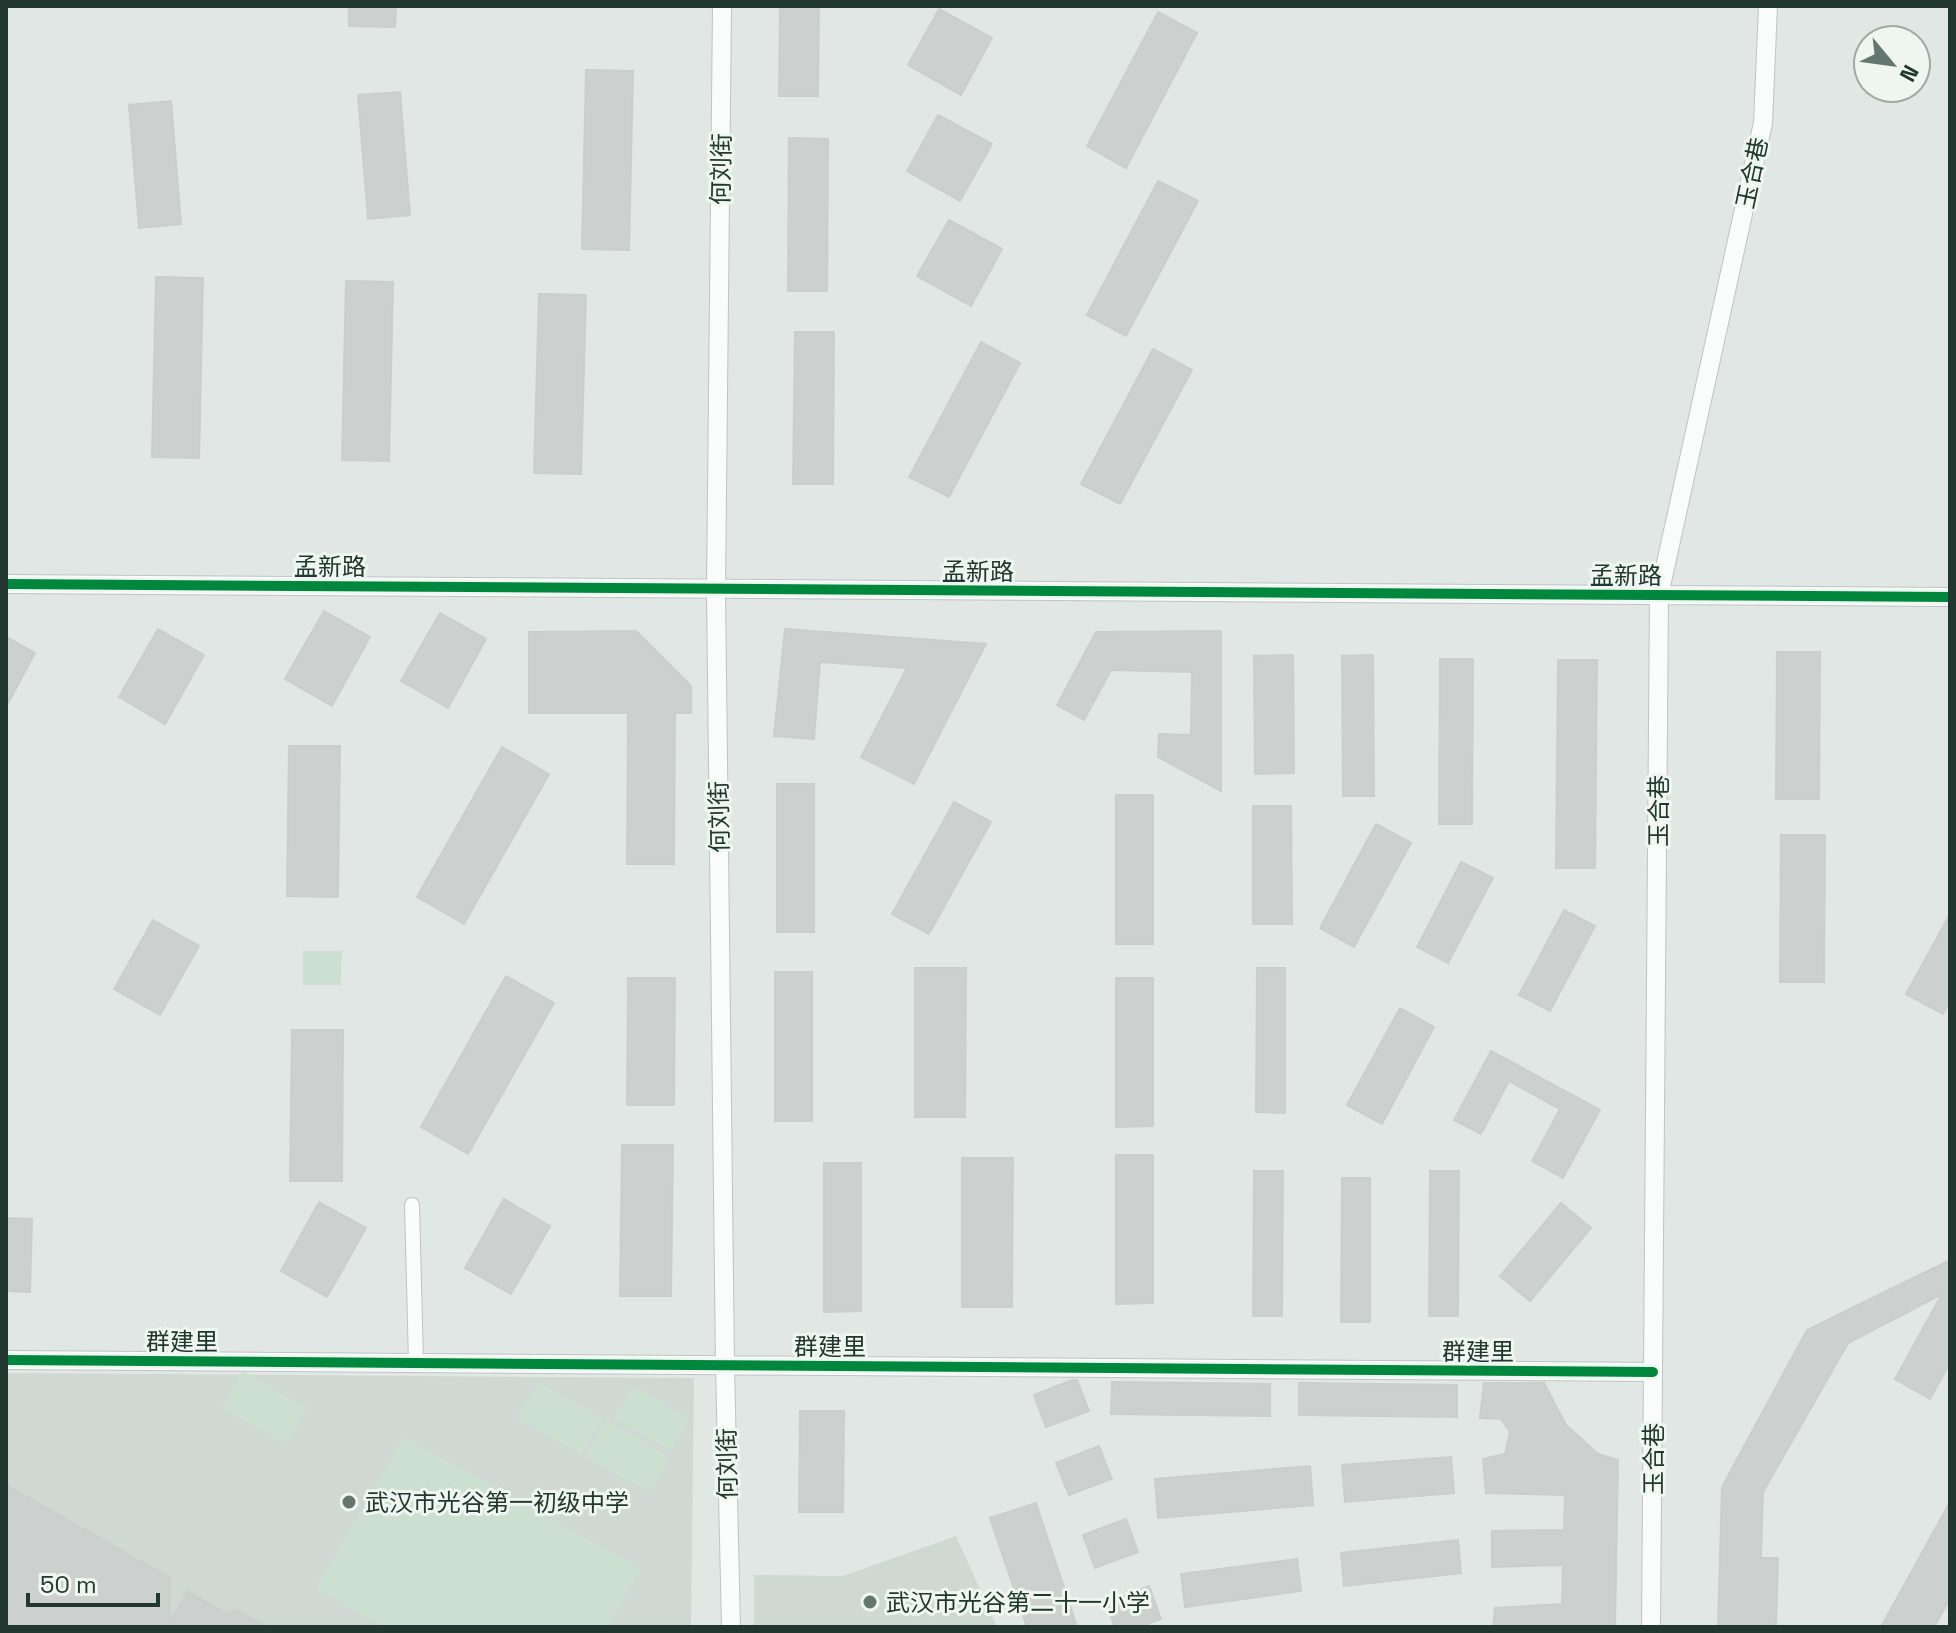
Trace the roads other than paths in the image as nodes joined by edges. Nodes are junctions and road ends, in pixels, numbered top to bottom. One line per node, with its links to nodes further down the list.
1 (722, 6): 4 (street, 何刘街)
2 (1768, 6): 5 (street, 玉合巷)
3 (6, 584): 4 (street, 孟新路)
4 (716, 589): 5 (street, 孟新路); 10 (street, 何刘街)
5 (1659, 595): 6 (street, 孟新路); 11 (street, 玉合巷)
6 (1950, 597)
7 (412, 1205): 9 (street)
8 (6, 1360): 9 (street, 群建里)
9 (416, 1363): 10 (street, 群建里)
10 (725, 1365): 11 (street, 群建里); 12 (street, 何刘街)
11 (1653, 1372): 13 (street, 玉合巷)
12 (731, 1627)
13 (1651, 1627)

